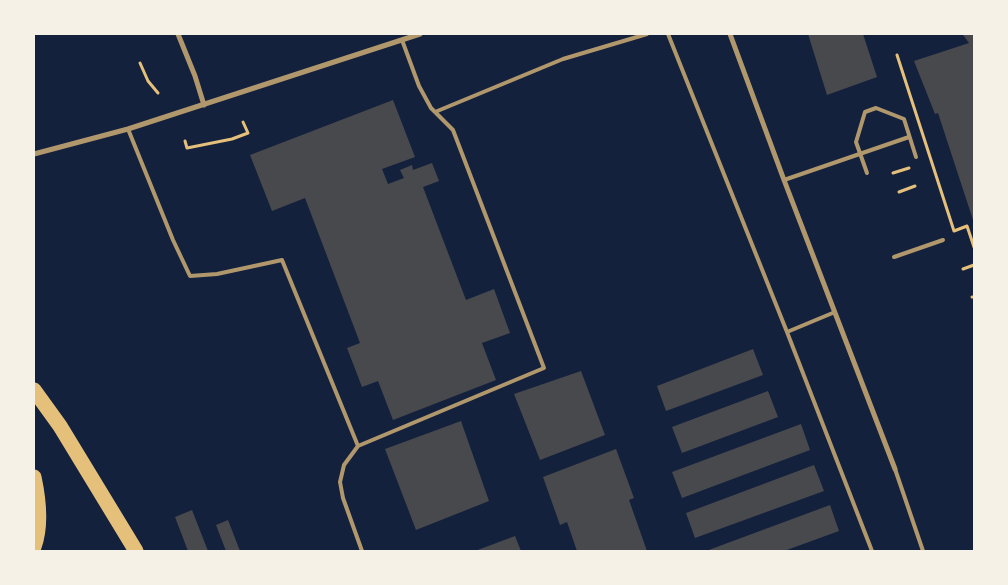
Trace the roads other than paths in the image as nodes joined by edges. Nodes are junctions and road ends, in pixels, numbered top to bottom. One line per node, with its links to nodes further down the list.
1 (178, 34): 7 (street)
2 (420, 34): 6 (street)
3 (647, 34): 8 (lane)
4 (668, 34): 19 (lane)
5 (730, 34): 15 (street)
6 (402, 40): 7 (street); 8 (lane)
7 (204, 105): 9 (street)
8 (435, 112): 21 (lane)
9 (128, 129): 12 (street); 21 (lane)
10 (909, 137): 11 (lane); 11 (lane); 13 (lane)
11 (860, 153): 14 (lane); 15 (lane)
12 (34, 154)
13 (916, 157)
14 (866, 173)
15 (784, 180): 18 (street)
16 (943, 240): 17 (lane)
17 (894, 257)
18 (835, 312): 19 (lane); 22 (street)
19 (787, 332): 27 (lane)
20 (34, 390): 25 (highway)
21 (358, 446): 26 (lane)
22 (894, 469): 28 (lane)
23 (34, 477): 24 (highway)
24 (34, 547)
25 (136, 551)
26 (362, 551)
27 (872, 551)
28 (923, 551)

